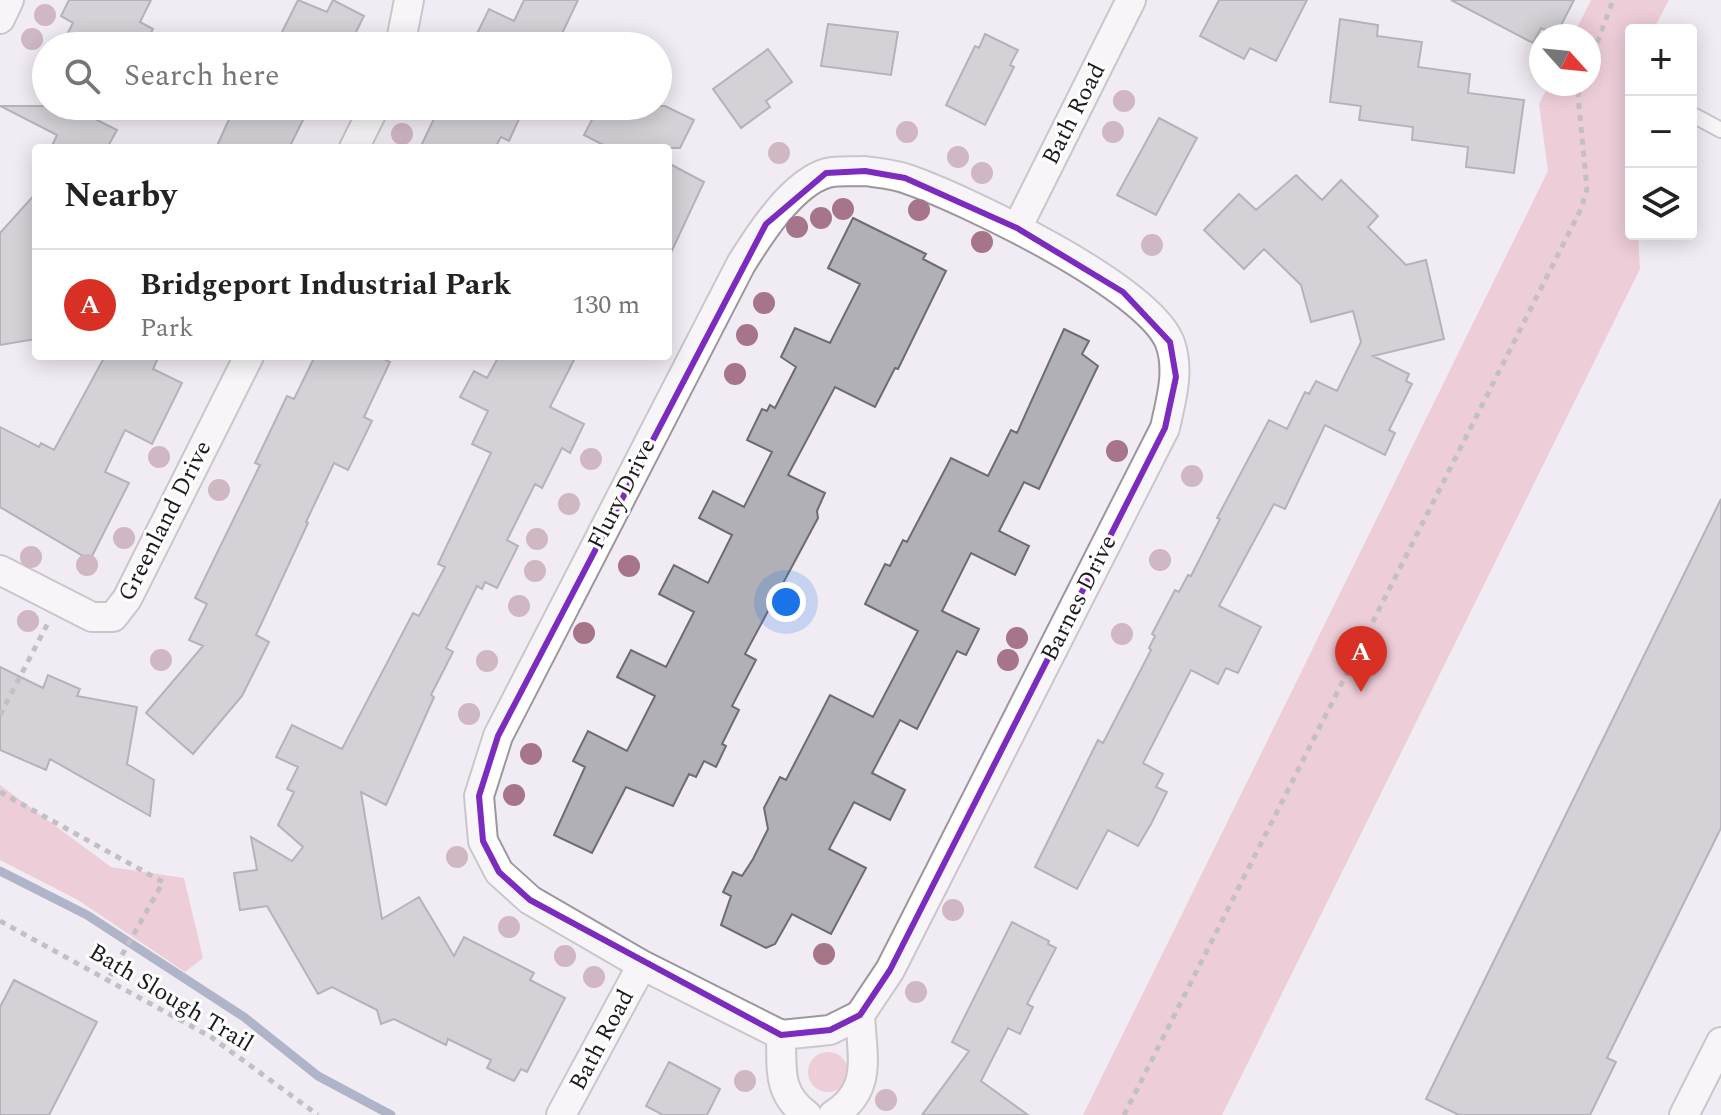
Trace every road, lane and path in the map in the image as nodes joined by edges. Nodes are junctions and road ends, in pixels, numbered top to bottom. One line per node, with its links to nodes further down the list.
1 (9, 0): 5 (street)
2 (409, 0): 6 (street)
3 (1131, 0): 13 (street, Bath Road)
4 (1613, 0): 7 (path)
5 (0, 19)
6 (403, 32)
7 (1601, 32)
8 (1578, 96): 29 (path)
9 (1697, 117): 11 (lane)
10 (368, 120): 12 (street)
11 (1721, 130)
12 (356, 144)
13 (1017, 228): 20 (street, Flury Drive); 22 (street, Barnes Drive)
14 (247, 360): 16 (street, Greenland Drive)
15 (0, 570): 16 (street, Greenland Drive)
16 (59, 599): 17 (path)
17 (0, 715)
18 (0, 792): 21 (path)
19 (0, 921): 21 (path, Bath Slough Trail)
20 (642, 965): 23 (street); 26 (street, Bath Road)
21 (108, 980): 25 (path, Bath Slough Trail)
22 (860, 1015): 23 (street); 28 (street)
23 (781, 1035): 27 (street)
24 (1721, 1042): 30 (street)
25 (318, 1115)
26 (561, 1115)
27 (807, 1115)
28 (833, 1115)
29 (1124, 1115)
30 (1684, 1115)

